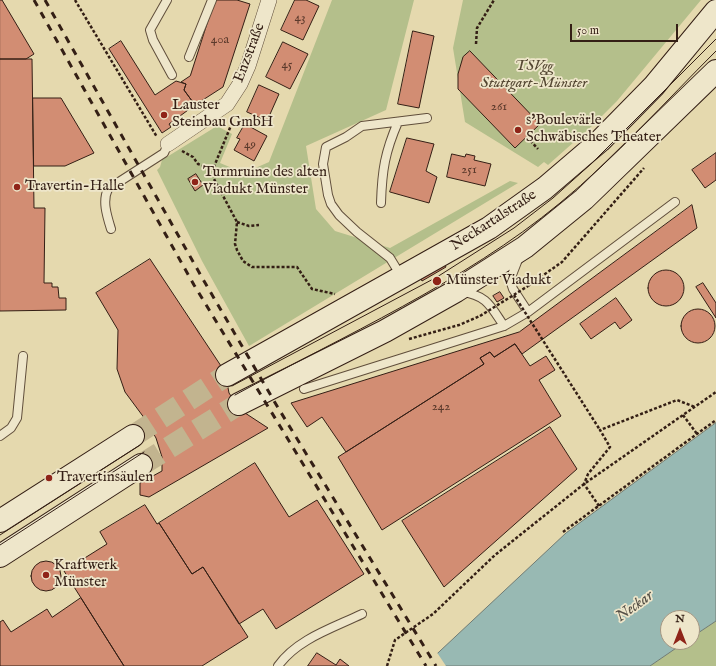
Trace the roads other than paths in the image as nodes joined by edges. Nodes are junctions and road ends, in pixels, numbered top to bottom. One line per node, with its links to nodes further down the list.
1 (167, 0): 7 (lane)
2 (212, 0): 5 (lane)
3 (270, 0): 10 (street, Enzstraße)
4 (716, 11): 16 (main road, Neckartalstraße)
5 (189, 57)
6 (716, 71): 14 (main road)
7 (172, 75)
8 (427, 118): 9 (lane)
9 (398, 122): 12 (lane); 16 (lane)
10 (168, 144): 13 (lane)
11 (675, 202): 18 (lane)
12 (381, 203)
13 (110, 229)
14 (525, 247): 15 (lane); 17 (main road); 18 (lane)
15 (505, 271)
16 (402, 278): 21 (main road, Neckartalstraße)
17 (467, 290): 19 (lane); 23 (main road)
18 (528, 312): 19 (lane)
19 (504, 326): 22 (lane)
20 (23, 356): 24 (lane)
21 (227, 375)
22 (304, 389)
23 (239, 404)
24 (0, 436)
25 (132, 436): 27 (main road)
26 (141, 465): 28 (main road)
27 (0, 520)
28 (0, 556)
29 (362, 614): 30 (lane)
30 (278, 666)

